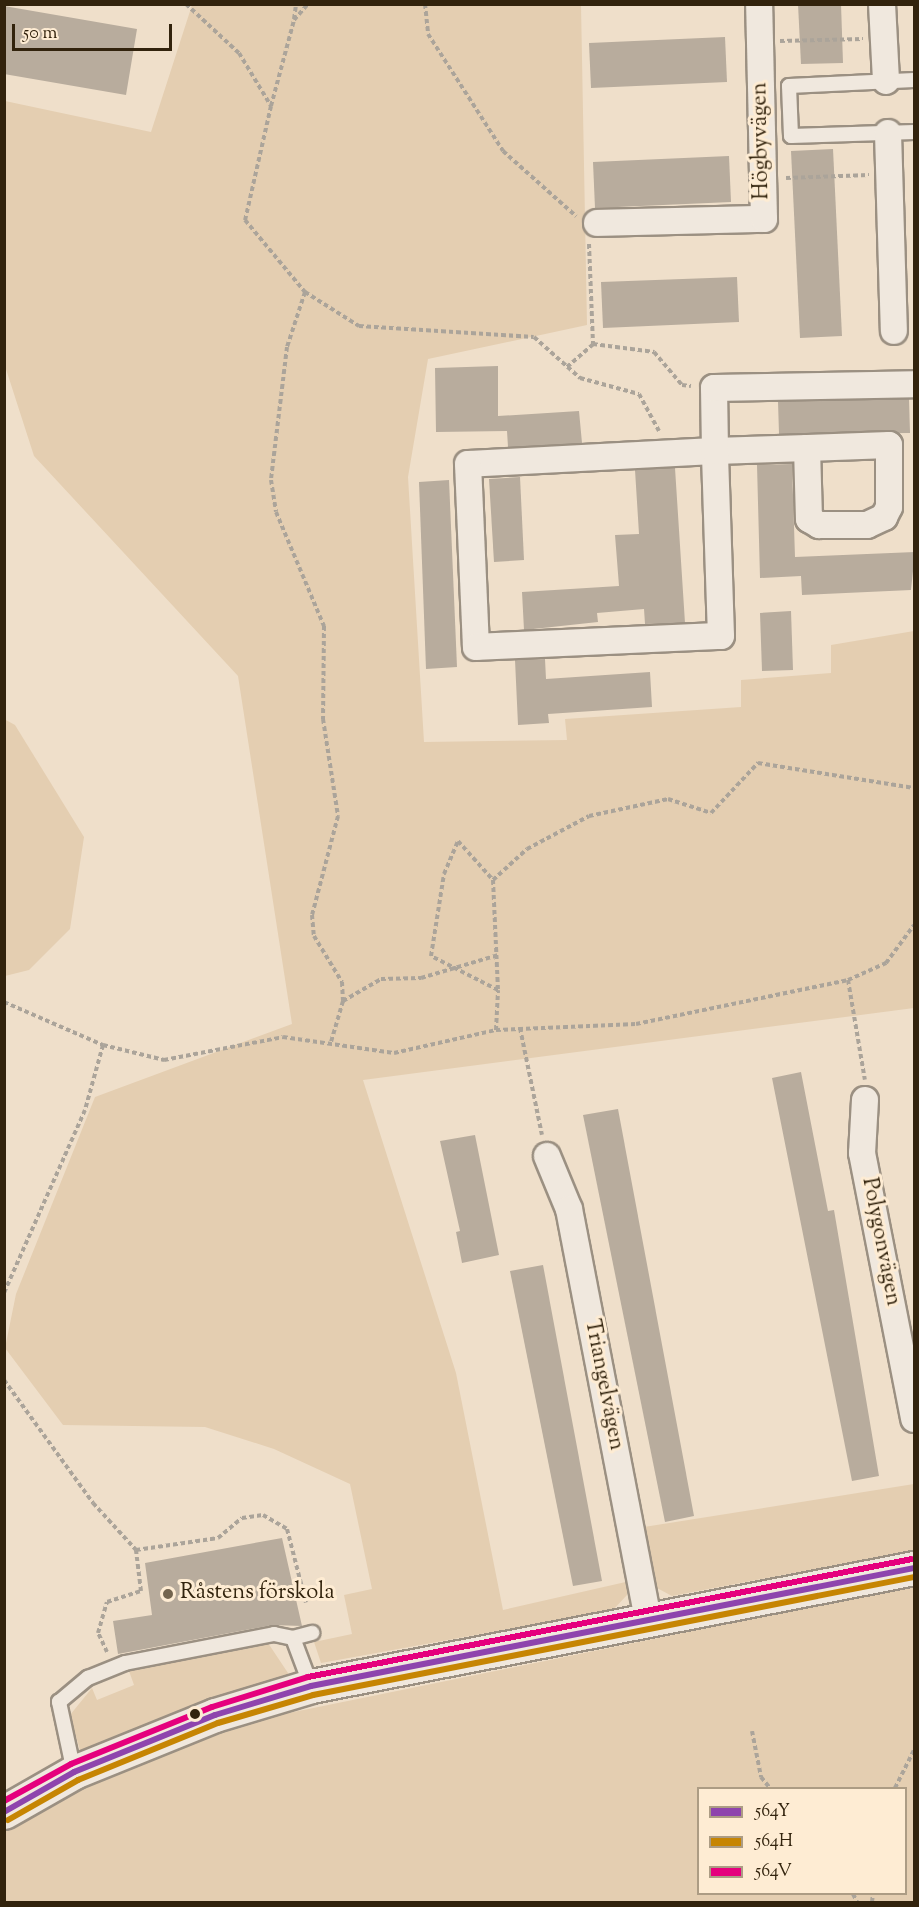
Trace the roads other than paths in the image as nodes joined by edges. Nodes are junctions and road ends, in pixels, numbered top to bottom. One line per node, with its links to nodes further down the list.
1 (759, 4): 7 (street, Högbyvägen)
2 (882, 4): 4 (street)
3 (915, 80): 4 (lane, Högbyvägen)
4 (886, 81): 6 (lane, Högbyvägen)
5 (915, 132): 6 (lane, Högbyvägen)
6 (888, 133): 8 (street)
7 (597, 223)
8 (894, 332)
9 (915, 384): 11 (street)
10 (807, 448): 11 (street)
11 (715, 451): 11 (street)
12 (865, 1100): 14 (street, Polygonvägen)
13 (547, 1156): 16 (street, Triangelvägen)
14 (915, 1419)
15 (915, 1568): 16 (street)
16 (648, 1618): 19 (street)
17 (312, 1633): 18 (lane)
18 (292, 1638): 19 (lane); 20 (lane)
19 (311, 1686): 20 (street)
20 (74, 1772): 21 (street)
21 (4, 1812)

